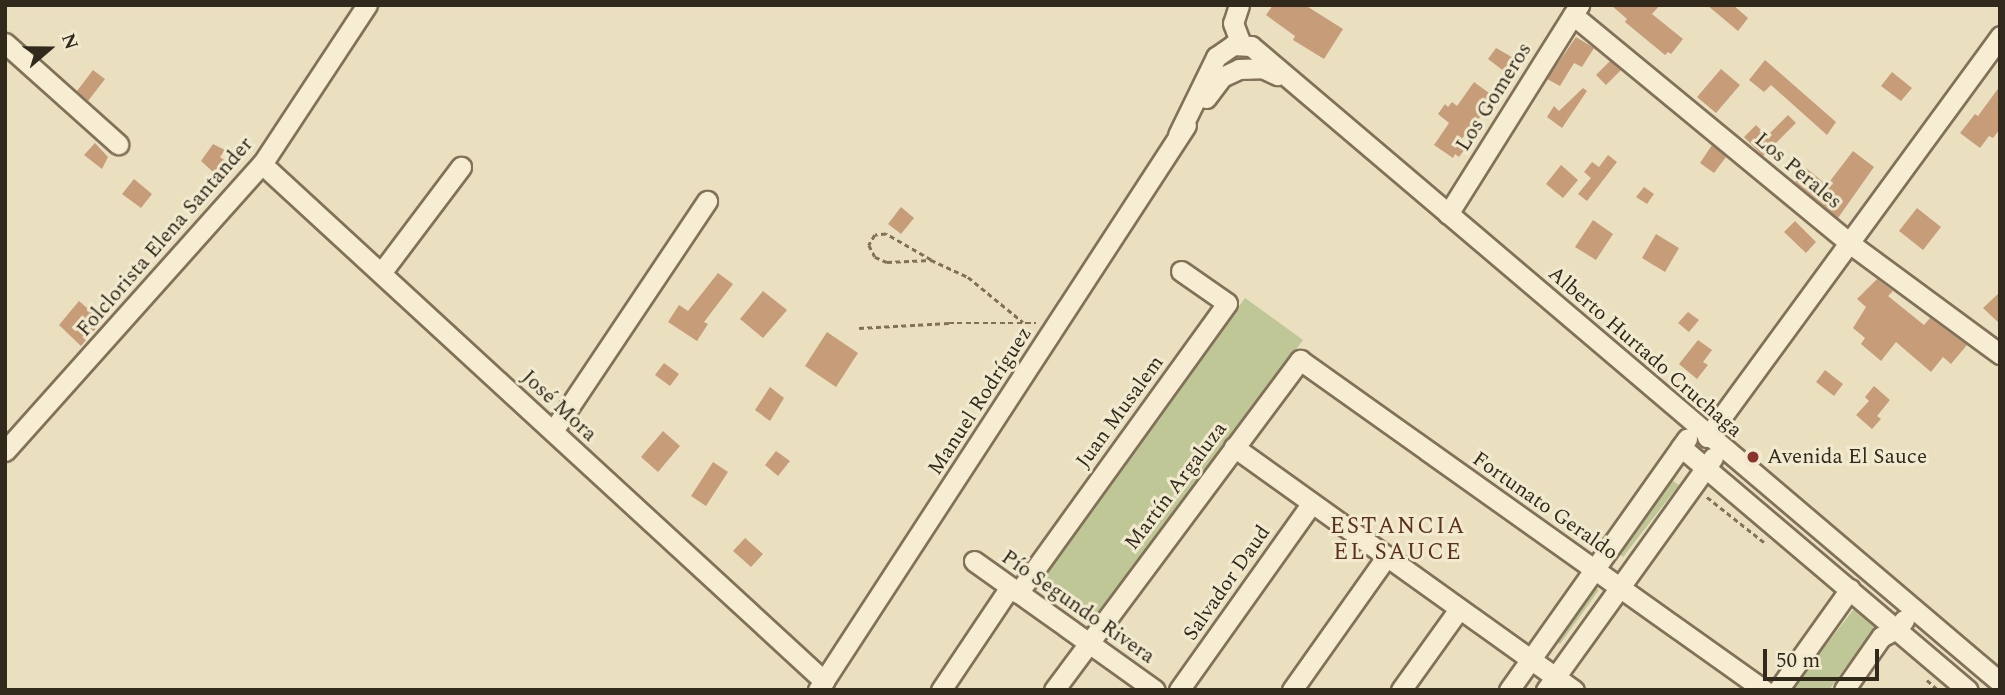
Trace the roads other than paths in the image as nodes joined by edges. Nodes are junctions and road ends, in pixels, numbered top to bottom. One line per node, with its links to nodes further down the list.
1 (367, 5): 10 (street, Folclorista Elena Santander)
2 (1239, 5): 6 (street)
3 (1576, 10): 13 (street, Los Gomeros); 14 (street, Los Perales)
4 (2000, 36): 14 (street)
5 (5, 43): 9 (street)
6 (1241, 44): 7 (street); 8 (street, Manuel Rodríguez)
7 (1293, 83): 8 (street, Manuel Rodríguez); 13 (street, Alberto Hurtado Cruchaga)
8 (1178, 135): 39 (street, Manuel Rodríguez)
9 (118, 144)
10 (262, 164): 16 (street, José Mora); 23 (street, Folclorista Elena Santander)
11 (461, 167): 16 (street)
12 (707, 201): 19 (street)
13 (1448, 214): 20 (street, Alberto Hurtado Cruchaga)
14 (1848, 242): 17 (street, Los Perales); 20 (street)
15 (1181, 271): 31 (street, Juan Musalem)
16 (381, 273): 19 (street, José Mora)
17 (2000, 354)
18 (1300, 360): 21 (street, Martín Argaluza); 28 (street, Fortunato Geraldo)
19 (553, 431): 39 (street, José Mora)
20 (1708, 437): 22 (street); 24 (street); 33 (street, Alberto Hurtado Cruchaga)
21 (1234, 447): 25 (street); 35 (street, Martín Argaluza)
22 (1681, 447): 24 (street); 28 (street)
23 (5, 451)
24 (1706, 467): 29 (street); 30 (street)
25 (1312, 503): 26 (street); 43 (street, Salvador Daud)
26 (1386, 557): 32 (street); 44 (street)
27 (974, 561): 31 (street, Pío Segundo Rivera)
28 (1594, 569): 29 (street, Fortunato Geraldo); 36 (street)
29 (1620, 588): 38 (street); 48 (street, Fortunato Geraldo)
30 (1850, 589): 34 (street); 49 (street)
31 (1014, 590): 35 (street, Pío Segundo Rivera); 40 (street)
32 (1459, 609): 36 (street); 45 (street)
33 (1913, 609): 34 (street); 37 (street, Alberto Hurtado Cruchaga)
34 (1898, 628): 50 (street); 51 (street)
35 (1089, 640): 41 (street, Martín Argaluza); 42 (street, Pío Segundo Rivera)
36 (1530, 660): 38 (street); 46 (street)
37 (2000, 682)
38 (1551, 683): 47 (street)
39 (821, 685)
40 (942, 690)
41 (1054, 690)
42 (1155, 690)
43 (1179, 690)
44 (1292, 690)
45 (1401, 690)
46 (1509, 690)
47 (1574, 690)
48 (1763, 690)
49 (1778, 690)
50 (1844, 690)
51 (1968, 690)

